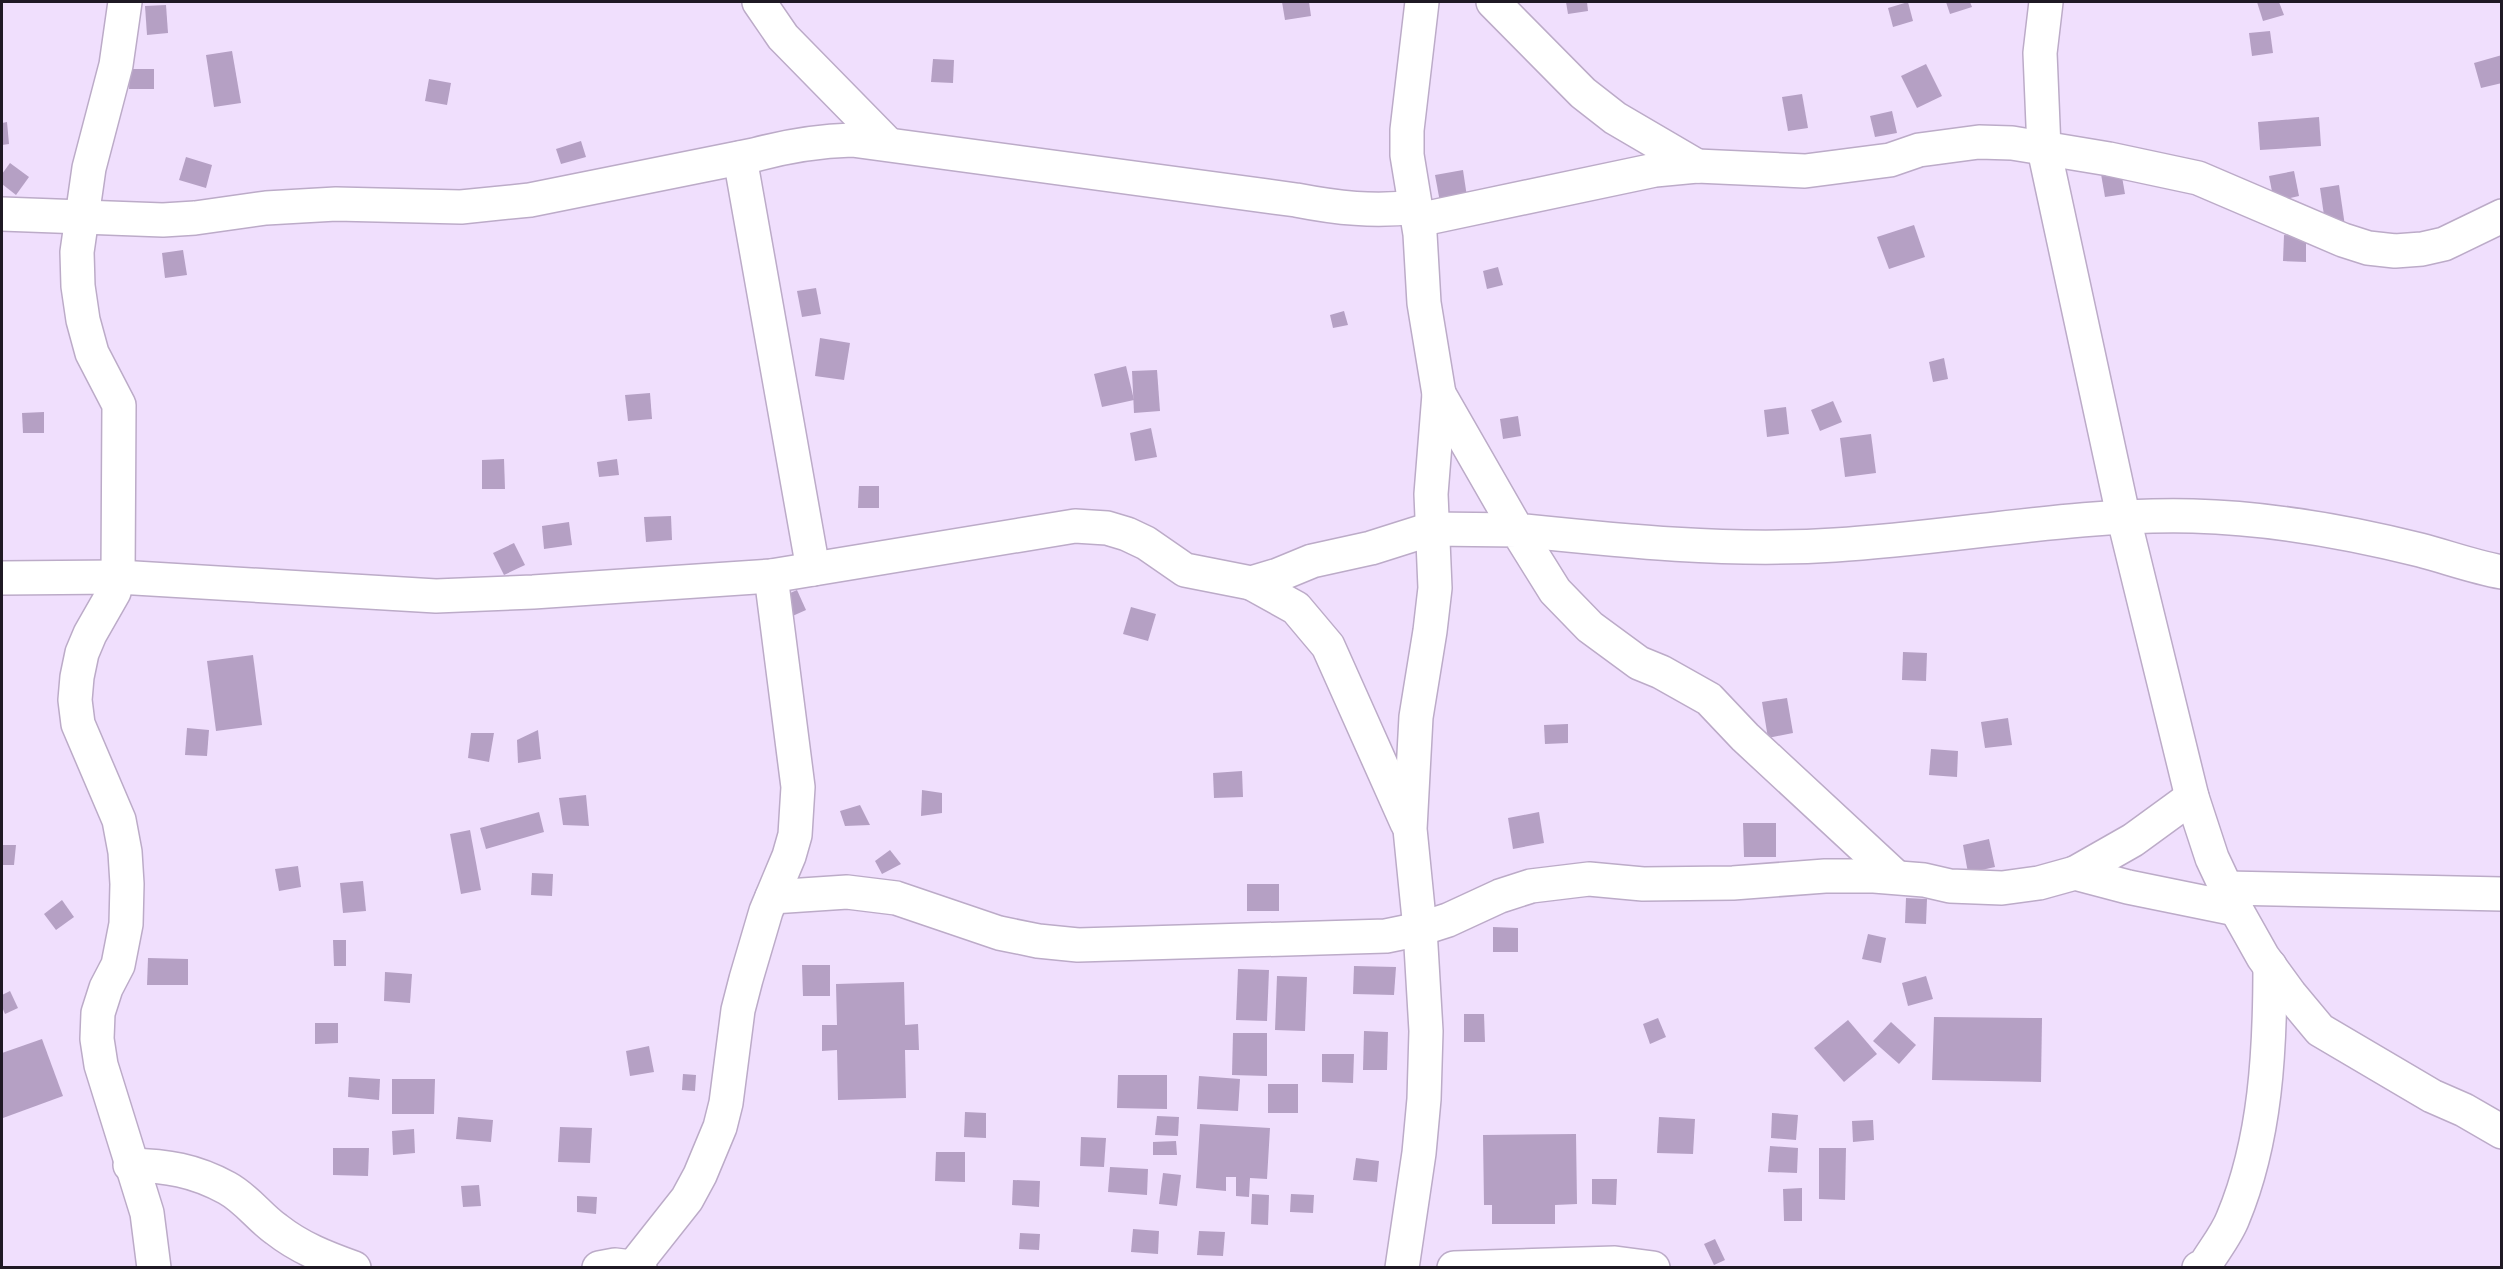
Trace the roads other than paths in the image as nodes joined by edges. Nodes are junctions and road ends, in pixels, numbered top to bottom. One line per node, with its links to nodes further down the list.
1 (125, 2): 13 (street)
2 (759, 2): 6 (street)
3 (1422, 2): 11 (street)
4 (1494, 2): 9 (street)
5 (2046, 2): 7 (street)
6 (887, 143): 8 (street); 11 (street)
7 (2044, 149): 9 (street); 12 (street); 15 (street)
8 (740, 158): 13 (street); 18 (street)
9 (1697, 166): 11 (street)
10 (2, 214): 13 (street)
11 (1417, 214): 14 (street)
12 (2502, 216)
13 (82, 218): 21 (street)
14 (1439, 394): 16 (street); 17 (street)
15 (2122, 515): 17 (street); 19 (street); 24 (street)
16 (1431, 529): 17 (street); 23 (street); 25 (street)
17 (1517, 530): 27 (street)
18 (813, 569): 20 (street); 23 (street)
19 (2502, 572)
20 (771, 576): 21 (street); 29 (street)
21 (118, 577): 22 (street); 34 (street)
22 (2, 578)
23 (1251, 583): 25 (street)
24 (2192, 797): 26 (street); 30 (street)
25 (1410, 830): 31 (street)
26 (2075, 873): 27 (street); 30 (street)
27 (1896, 877): 31 (street)
28 (2502, 894): 30 (street)
29 (772, 897): 31 (street); 36 (street)
30 (2231, 898): 32 (street)
31 (1420, 929): 40 (street)
32 (2270, 966): 33 (street); 43 (street)
33 (2502, 1132)
34 (130, 1165): 35 (street); 37 (street)
35 (311, 1262): 38 (street)
36 (637, 1267): 39 (street)
37 (154, 1268)
38 (354, 1268)
39 (599, 1268)
40 (1402, 1268)
41 (1454, 1268): 42 (street)
42 (1653, 1268)
43 (2199, 1268)

